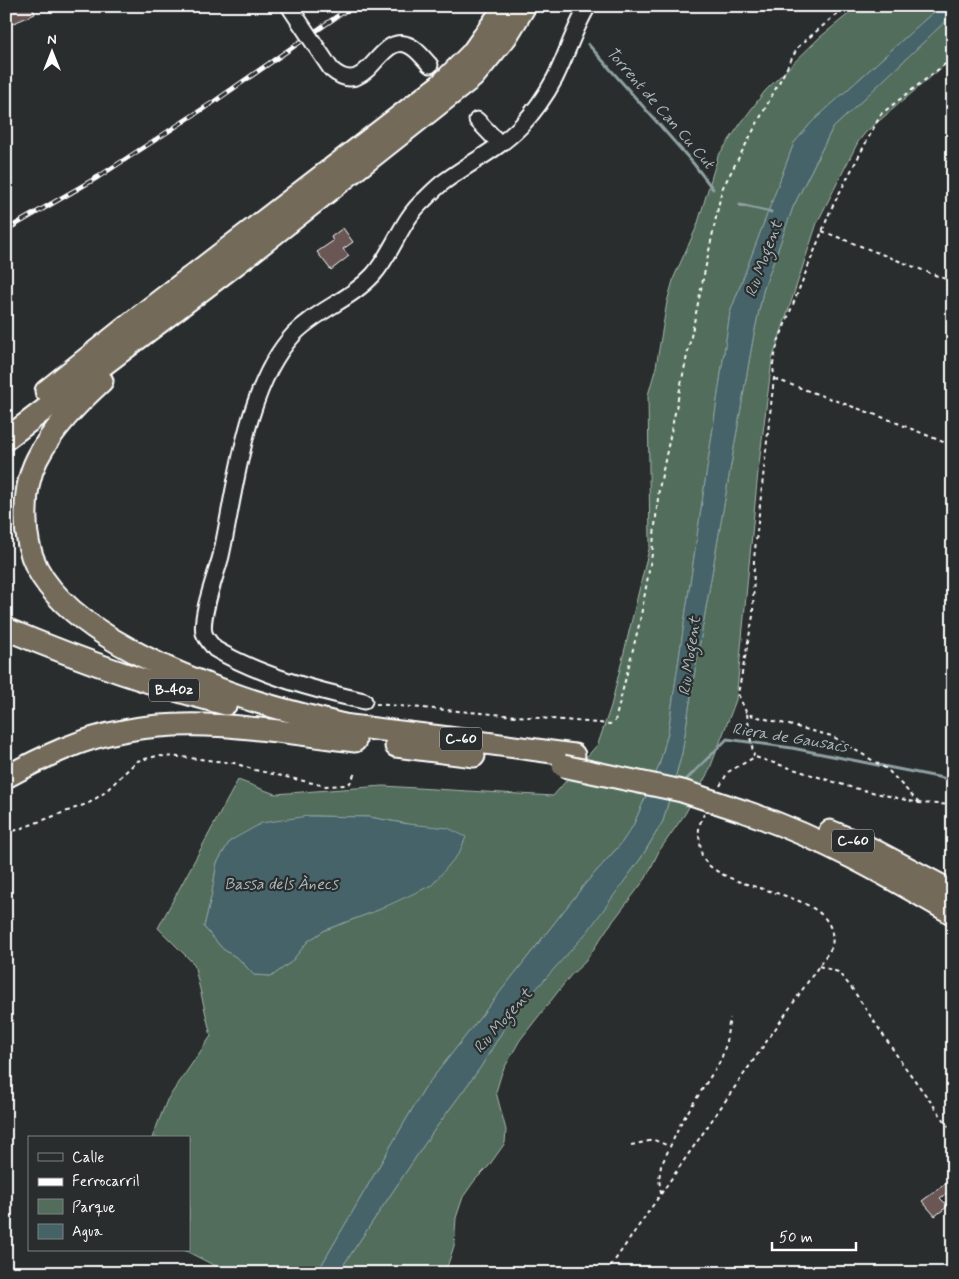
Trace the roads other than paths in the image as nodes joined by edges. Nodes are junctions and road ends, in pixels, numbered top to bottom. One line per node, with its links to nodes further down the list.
1 (289, 6): 5 (street, bridge)
2 (505, 6): 9 (highway)
3 (525, 6): 8 (highway)
4 (588, 6): 7 (street)
5 (430, 65)
6 (477, 120): 7 (street)
7 (500, 144): 13 (street)
8 (137, 341): 10 (highway); 14 (highway)
9 (6, 421)
10 (6, 439)
11 (6, 629): 14 (highway, B-40z)
12 (6, 642): 14 (highway, B-40z)
13 (364, 701)
14 (346, 733): 15 (highway); 16 (highway, C-60, bridge)
15 (6, 777)
16 (884, 865): 17 (highway); 18 (highway, C-60); 19 (highway, C-60); 20 (highway)
17 (953, 886)
18 (953, 892)
19 (953, 914)
20 (953, 930)

